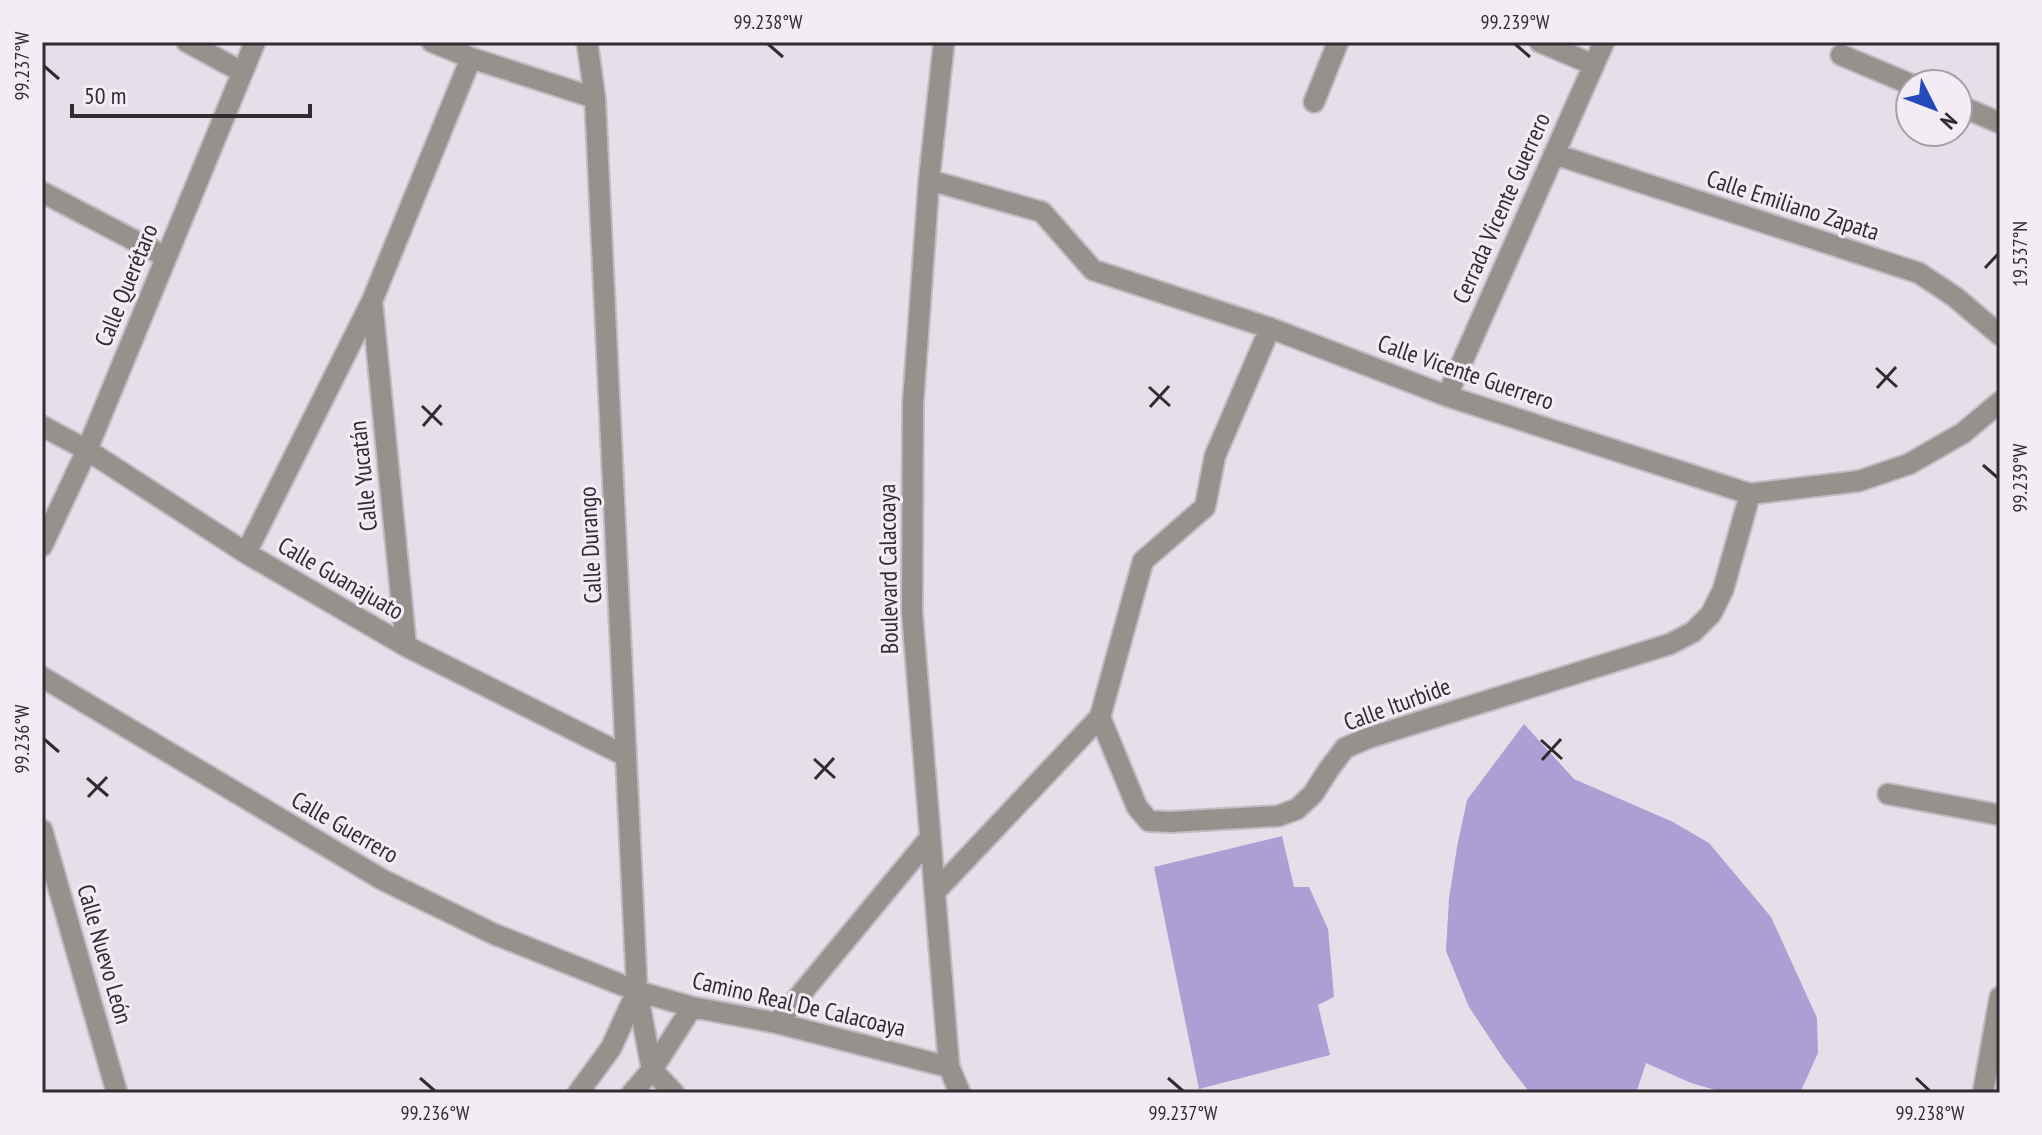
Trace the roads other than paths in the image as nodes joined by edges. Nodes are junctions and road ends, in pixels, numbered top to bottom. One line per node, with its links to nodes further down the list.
1 (187, 42): 12 (street)
2 (255, 42): 12 (street, Calle Querétaro)
3 (432, 42): 10 (street)
4 (587, 42): 14 (street, Calle Durango)
5 (944, 42): 19 (street, Boulevard Calacoaya)
6 (1338, 42): 15 (street)
7 (1540, 42): 11 (street)
8 (1604, 42): 11 (street, Cerrada Vicente Guerrero)
9 (1841, 55): 13 (street)
10 (471, 58): 14 (street); 22 (street, Calle Yucatán)
11 (1594, 65): 18 (street, Cerrada Vicente Guerrero)
12 (242, 72): 21 (street, Calle Querétaro)
13 (1894, 77)
14 (595, 98): 36 (street, Calle Durango)
15 (1314, 102)
16 (1974, 112): 17 (street)
17 (2000, 123)
18 (1554, 154): 24 (street, Calle Emiliano Zapata); 25 (street, Cerrada Vicente Guerrero)
19 (929, 180): 23 (street, Calle Vicente Guerrero); 40 (street, Boulevard Calacoaya)
20 (42, 192): 21 (street)
21 (166, 257): 28 (street, Calle Querétaro)
22 (372, 301): 31 (street, Calle Yucatán); 32 (street, Calle Yucatán)
23 (1270, 328): 25 (street, Calle Vicente Guerrero); 35 (street)
24 (2000, 335)
25 (1447, 396): 29 (street, Calle Vicente Guerrero)
26 (2000, 402): 29 (street, Calle Vicente Guerrero)
27 (42, 426): 28 (street, Calle Guanajuato)
28 (87, 450): 30 (street, Calle Querétaro); 31 (street, Calle Guanajuato)
29 (1750, 494): 35 (street, Calle Iturbide)
30 (42, 546)
31 (246, 553): 32 (street, Calle Guanajuato)
32 (406, 646): 36 (street, Calle Guanajuato)
33 (46, 680): 34 (street); 42 (street, Calle Guerrero)
34 (42, 702)
35 (1100, 717): 41 (street)
36 (626, 756): 42 (street, Calle Durango)
37 (1888, 794): 38 (street)
38 (2000, 815)
39 (42, 830): 48 (street, Calle Nuevo León)
40 (929, 839): 41 (street, Boulevard Calacoaya); 45 (street)
41 (935, 892): 46 (street, Boulevard Calacoaya)
42 (637, 991): 44 (street, Camino Real De Calacoaya); 47 (street, Calle Durango); 49 (street)
43 (2000, 997): 53 (street)
44 (692, 1007): 45 (street, Camino Real De Calacoaya); 47 (street)
45 (777, 1023): 46 (street, Camino Real De Calacoaya)
46 (949, 1067): 52 (street, Boulevard Calacoaya)
47 (652, 1070): 50 (street); 51 (street)
48 (117, 1093)
49 (578, 1093)
50 (632, 1093)
51 (674, 1093)
52 (960, 1093)
53 (1983, 1093)

